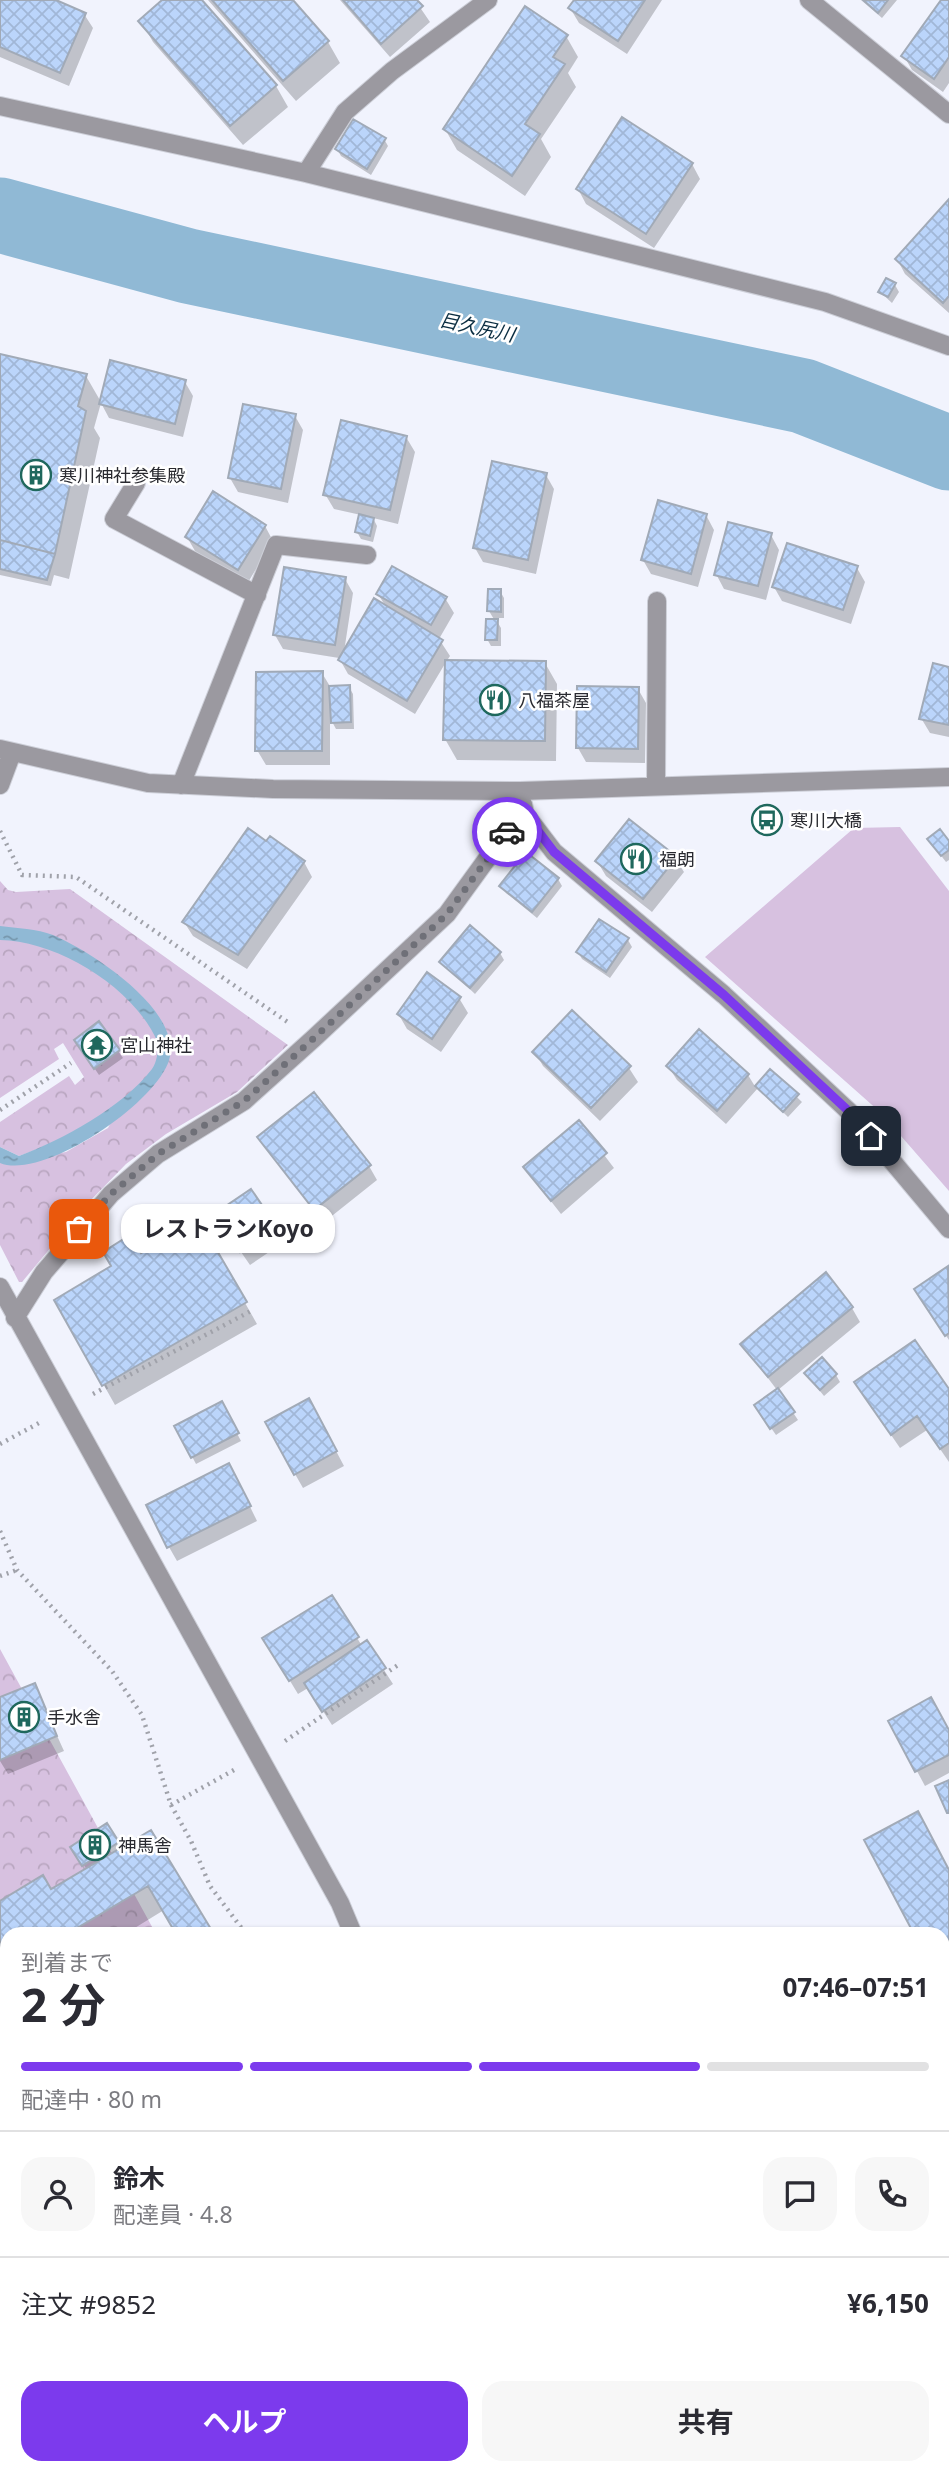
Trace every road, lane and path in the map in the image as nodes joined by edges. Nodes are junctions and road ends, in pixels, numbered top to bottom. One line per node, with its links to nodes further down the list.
1 (488, 0): 5 (street)
2 (809, 0): 4 (street)
3 (0, 106): 5 (street)
4 (949, 114)
5 (306, 173): 6 (street)
6 (949, 346)
7 (136, 483): 9 (street)
8 (367, 555): 9 (street)
9 (257, 595): 14 (street)
10 (657, 601): 15 (street)
11 (6, 751): 13 (street); 14 (street)
12 (949, 777): 15 (street)
13 (0, 785)
14 (181, 785): 16 (street)
15 (656, 786): 16 (street)
16 (520, 790): 17 (street)
17 (525, 814): 19 (street); 22 (street)
18 (0, 831): 19 (path)
19 (313, 1039): 25 (street)
20 (71, 1063): 21 (path)
21 (0, 1110)
22 (948, 1226)
23 (0, 1287): 25 (street)
24 (251, 1311): 26 (path)
25 (15, 1318): 37 (street)
26 (88, 1397)
27 (47, 1419): 28 (path)
28 (0, 1444)
29 (0, 1531): 30 (path)
30 (17, 1570): 31 (path); 35 (path)
31 (0, 1576)
32 (401, 1663): 33 (path)
33 (276, 1746)
34 (241, 1766): 35 (path)
35 (171, 1805): 36 (path)
36 (241, 1927)
37 (350, 1927)

